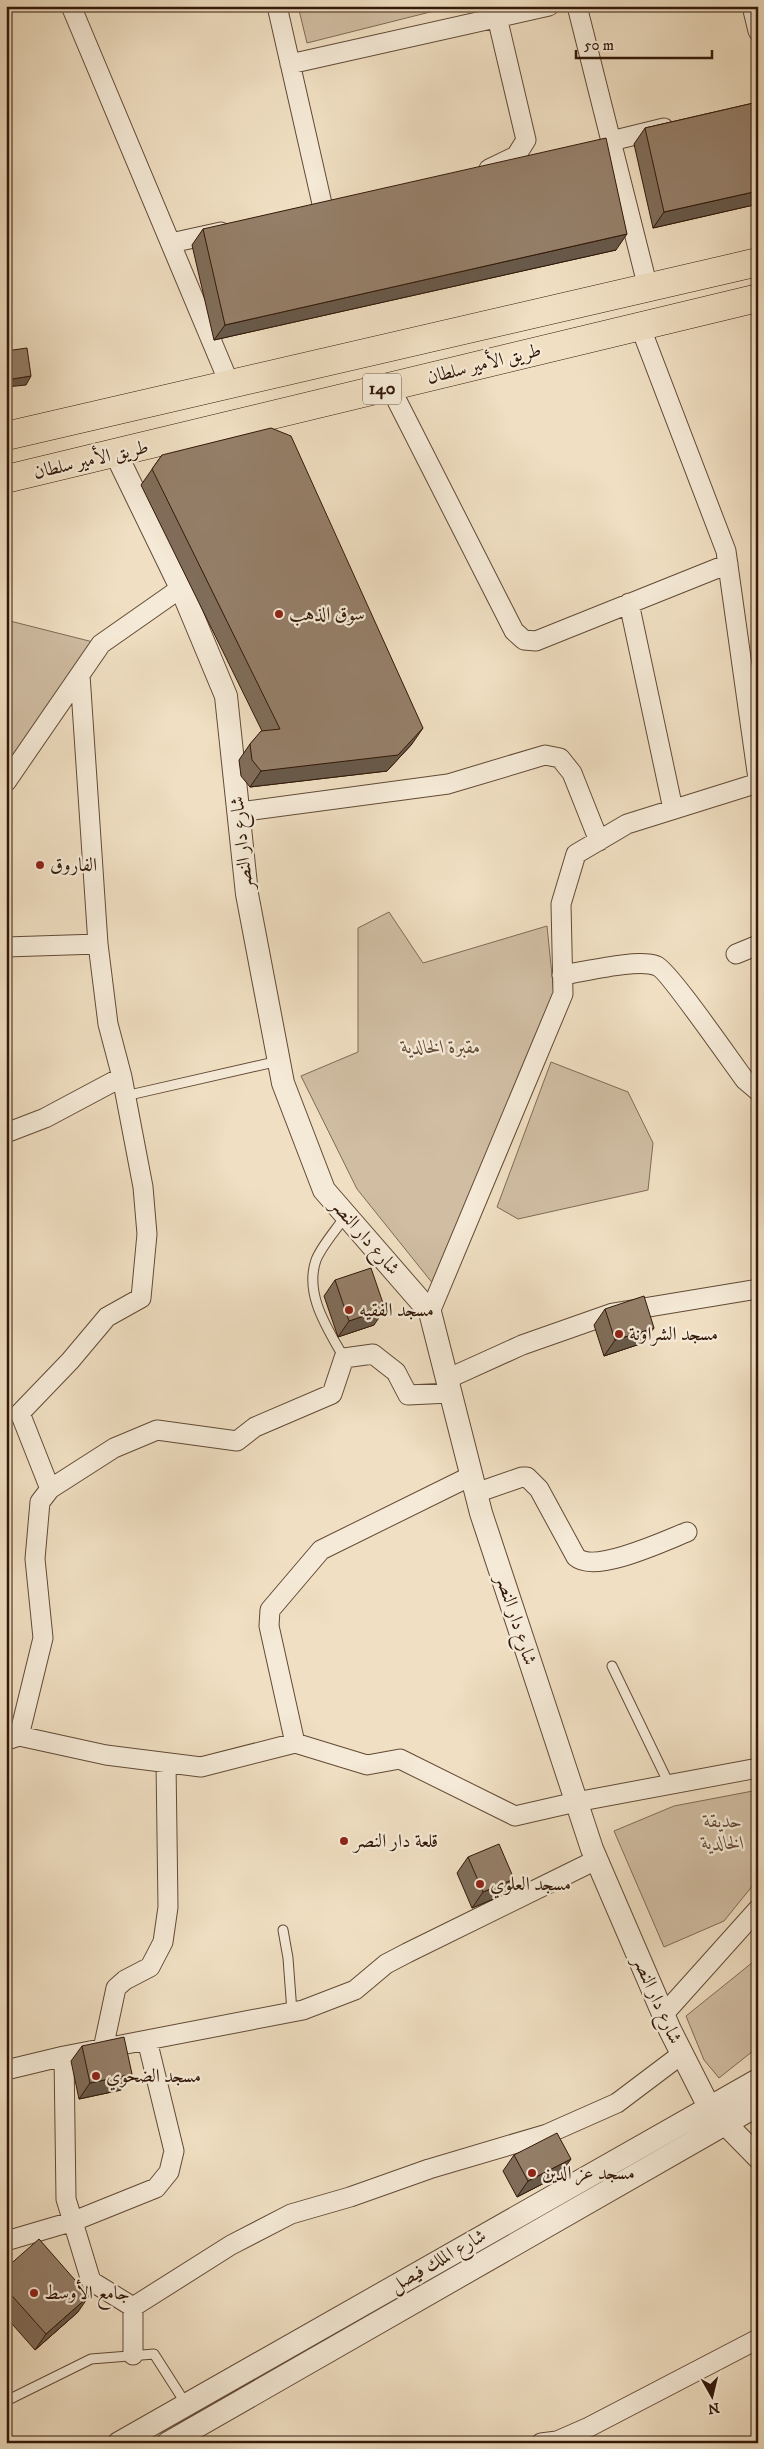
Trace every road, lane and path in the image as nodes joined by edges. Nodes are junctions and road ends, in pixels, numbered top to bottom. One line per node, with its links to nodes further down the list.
1 (72, 6): 16 (street)
2 (277, 6): 8 (street)
3 (549, 6): 6 (street)
4 (578, 6): 10 (street)
5 (752, 6): 7 (street)
6 (497, 17): 8 (street); 11 (street)
7 (758, 31)
8 (290, 64): 13 (street)
9 (684, 123): 10 (street)
10 (611, 141): 18 (street)
11 (467, 175)
12 (342, 204): 13 (street)
13 (323, 208): 14 (street)
14 (304, 213)
15 (238, 228): 16 (street)
16 (171, 243): 21 (street)
17 (758, 262): 18 (highway, طريق الأمير سلطان / 140)
18 (648, 288): 21 (highway, طريق الأمير سلطان / 140)
19 (758, 298): 20 (highway, طريق الأمير سلطان / 140)
20 (640, 326): 22 (highway, طريق الأمير سلطان / 140); 26 (street)
21 (230, 385): 23 (highway, طريق الأمير سلطان / 140)
22 (390, 387): 24 (highway, طريق الأمير سلطان / 140); 28 (street)
23 (6, 436)
24 (116, 454): 25 (highway, طريق الأمير سلطان / 140); 27 (street, شارع دار النصر)
25 (6, 480)
26 (728, 564): 28 (street); 30 (street)
27 (181, 588): 29 (street); 35 (street, شارع دار النصر)
28 (629, 603): 34 (street)
29 (80, 675): 32 (street); 37 (street)
30 (755, 744): 31 (street)
31 (758, 779)
32 (6, 782)
33 (758, 783): 34 (street)
34 (673, 810): 36 (street)
35 (239, 812): 36 (street); 42 (street, شارع دار النصر)
36 (599, 841): 41 (street)
37 (98, 944): 39 (street); 43 (street)
38 (758, 946): 40 (street)
39 (6, 947)
40 (736, 954)
41 (562, 975): 44 (street); 49 (street)
42 (279, 1061): 45 (lane); 47 (street, شارع دار النصر)
43 (122, 1077): 45 (street); 46 (street)
44 (758, 1091)
45 (125, 1096): 53 (street)
46 (6, 1133)
47 (346, 1214): 49 (street, شارع دار النصر); 50 (lane)
48 (758, 1289): 51 (street)
49 (430, 1312): 51 (street, شارع دار النصر)
50 (344, 1358): 51 (street); 53 (street)
51 (449, 1386): 52 (street, شارع دار النصر)
52 (473, 1484): 54 (street); 57 (street); 61 (street, شارع دار النصر)
53 (50, 1489): 56 (street)
54 (686, 1532)
55 (612, 1666): 60 (lane)
56 (12, 1738): 58 (street)
57 (295, 1743): 58 (street); 61 (street)
58 (166, 1762): 68 (street)
59 (758, 1768): 60 (street)
60 (669, 1784): 61 (street)
61 (576, 1802): 62 (street, شارع دار النصر)
62 (596, 1860): 65 (street); 66 (street, شارع دار النصر)
63 (758, 1909): 66 (street)
64 (283, 1930): 65 (lane)
65 (292, 2012): 67 (street)
66 (663, 2015): 69 (street, شارع دار النصر)
67 (147, 2040): 68 (street); 77 (street)
68 (103, 2049): 70 (street)
69 (682, 2054): 74 (street, شارع دار النصر); 79 (street)
70 (64, 2056): 71 (street); 77 (street)
71 (6, 2070)
72 (758, 2080): 74 (street, شارع الملك فيصل)
73 (758, 2105): 75 (street)
74 (709, 2107): 75 (street, شارع دار النصر); 83 (street, شارع الملك فيصل)
75 (725, 2122): 76 (street, شارع دار النصر); 85 (street)
76 (758, 2156)
77 (74, 2221): 78 (street); 79 (street)
78 (6, 2241)
79 (133, 2307): 81 (street)
80 (758, 2339): 86 (street)
81 (133, 2355): 82 (lane); 83 (lane)
82 (6, 2401)
83 (187, 2406): 84 (street, شارع الملك فيصل)
84 (119, 2443)
85 (168, 2443)
86 (541, 2443)

